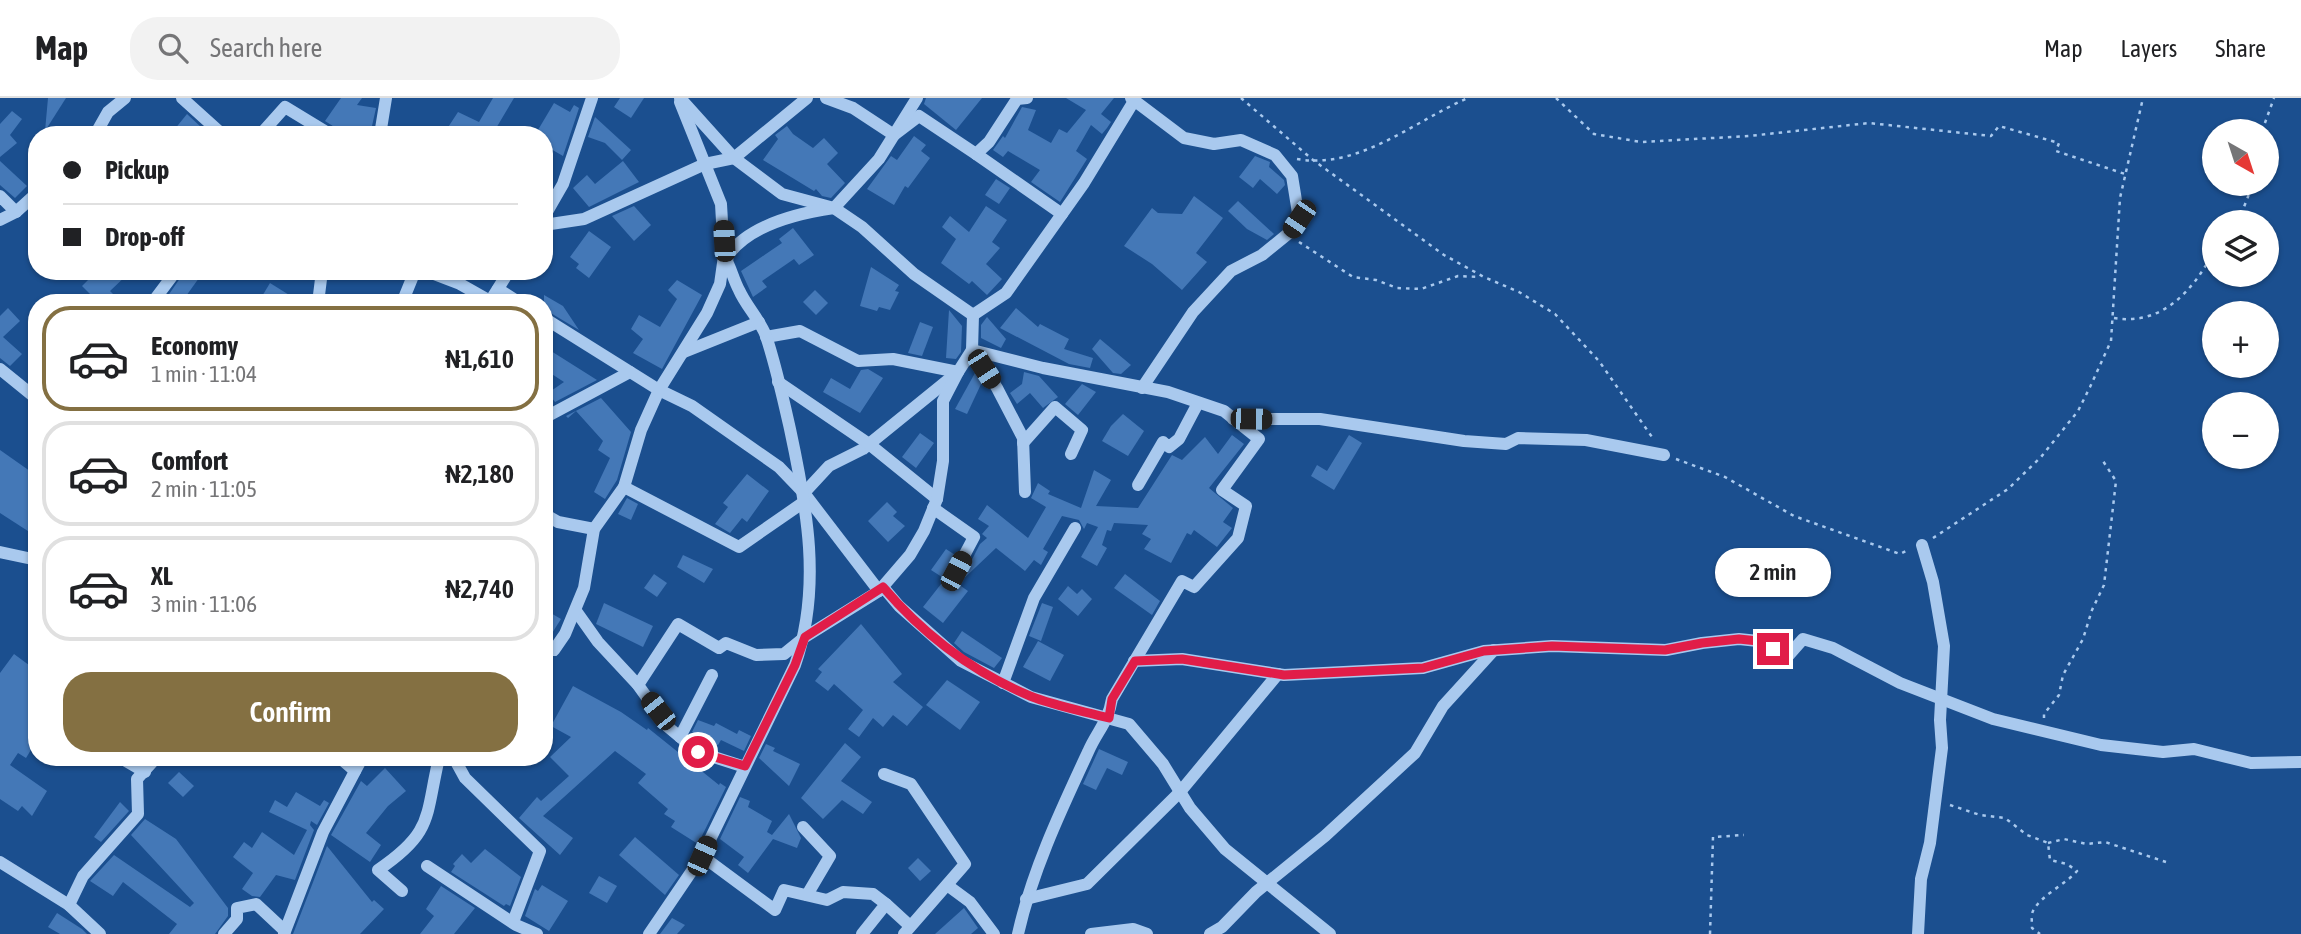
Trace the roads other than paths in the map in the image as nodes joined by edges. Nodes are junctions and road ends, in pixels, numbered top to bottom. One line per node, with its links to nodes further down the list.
1 (125, 98): 11 (street)
2 (182, 98): 12 (street)
3 (386, 98): 15 (street)
4 (592, 98): 22 (street)
5 (680, 98): 18 (street); 19 (street)
6 (807, 98): 18 (street)
7 (827, 98): 16 (street)
8 (917, 98): 16 (street)
9 (1027, 98): 17 (street)
10 (1133, 99): 25 (street); 46 (street)
11 (100, 126)
12 (213, 126)
13 (268, 126): 14 (street)
14 (316, 126)
15 (381, 126)
16 (894, 135): 17 (street); 23 (street)
17 (976, 154): 25 (street)
18 (734, 158): 19 (street); 23 (street)
19 (705, 164): 27 (street); 28 (street)
20 (0, 196): 24 (street)
21 (28, 201): 24 (street)
22 (553, 202)
23 (834, 208): 28 (street); 35 (street)
24 (16, 212): 26 (street)
25 (1062, 214): 35 (street)
26 (0, 219)
27 (553, 224)
28 (726, 258): 36 (street); 40 (street)
29 (450, 280): 32 (street)
30 (504, 280): 31 (street)
31 (498, 289): 33 (street); 34 (street)
32 (476, 294)
33 (495, 294)
34 (506, 294)
35 (973, 315): 39 (street)
36 (759, 322): 38 (street); 40 (street)
37 (553, 324): 42 (street)
38 (766, 337): 43 (street); 44 (street)
39 (972, 350): 43 (street); 46 (street); 51 (street)
40 (684, 352): 47 (street)
41 (0, 369): 45 (street)
42 (630, 372): 47 (street); 49 (street)
43 (958, 372): 52 (street); 59 (street)
44 (778, 382): 52 (street); 58 (street)
45 (28, 388)
46 (1142, 388): 48 (street)
47 (659, 390): 56 (street); 58 (street)
48 (1198, 403): 50 (street); 55 (street)
49 (553, 413)
50 (1233, 419): 54 (street); 72 (street)
51 (1023, 443): 53 (street); 57 (street)
52 (869, 444): 58 (street); 59 (street)
53 (1071, 454)
54 (1664, 455)
55 (1138, 485)
56 (624, 487): 58 (street); 62 (street)
57 (1026, 492)
58 (804, 497): 67 (street); 69 (street)
59 (935, 504): 66 (street); 67 (street)
60 (553, 519): 62 (street)
61 (1075, 528): 75 (street)
62 (594, 529): 68 (street)
63 (1922, 545): 77 (street)
64 (0, 552): 65 (street)
65 (28, 557)
66 (956, 571)
67 (881, 589): 69 (street); 75 (street)
68 (576, 611): 70 (street); 76 (street)
69 (805, 637): 76 (street); 87 (street)
70 (553, 650)
71 (1494, 650): 73 (street); 77 (street); 96 (street)
72 (1135, 661): 73 (street); 78 (street)
73 (1279, 674): 91 (street)
74 (712, 675): 79 (street)
75 (1003, 683): 78 (street)
76 (638, 685): 79 (street)
77 (1942, 701): 80 (street); 117 (street)
78 (1109, 718): 91 (street); 100 (street)
79 (680, 737): 87 (street)
80 (2301, 762)
81 (135, 766): 89 (street)
82 (150, 766): 89 (street)
83 (349, 766): 88 (street)
84 (358, 766): 88 (street)
85 (438, 766): 98 (street)
86 (458, 766): 103 (street)
87 (745, 766): 93 (street)
88 (355, 771): 105 (street)
89 (145, 772): 102 (street)
90 (884, 774): 97 (street)
91 (1181, 793): 96 (street); 100 (street)
92 (803, 827): 99 (street)
93 (702, 856): 99 (street); 109 (street)
94 (0, 862): 102 (street)
95 (427, 866): 103 (street)
96 (1267, 884): 115 (street); 116 (street)
97 (947, 885): 104 (street); 111 (street)
98 (402, 891)
99 (807, 895): 101 (street)
100 (1026, 899): 112 (street)
101 (886, 904): 104 (street); 110 (street)
102 (69, 905): 106 (street)
103 (513, 922): 108 (street)
104 (907, 930)
105 (285, 933): 107 (street)
106 (99, 934)
107 (224, 934)
108 (537, 934)
109 (649, 934)
110 (862, 934)
111 (994, 934)
112 (1018, 934)
113 (1091, 934): 114 (street)
114 (1147, 934)
115 (1210, 934)
116 (1331, 934)
117 (1917, 934)

